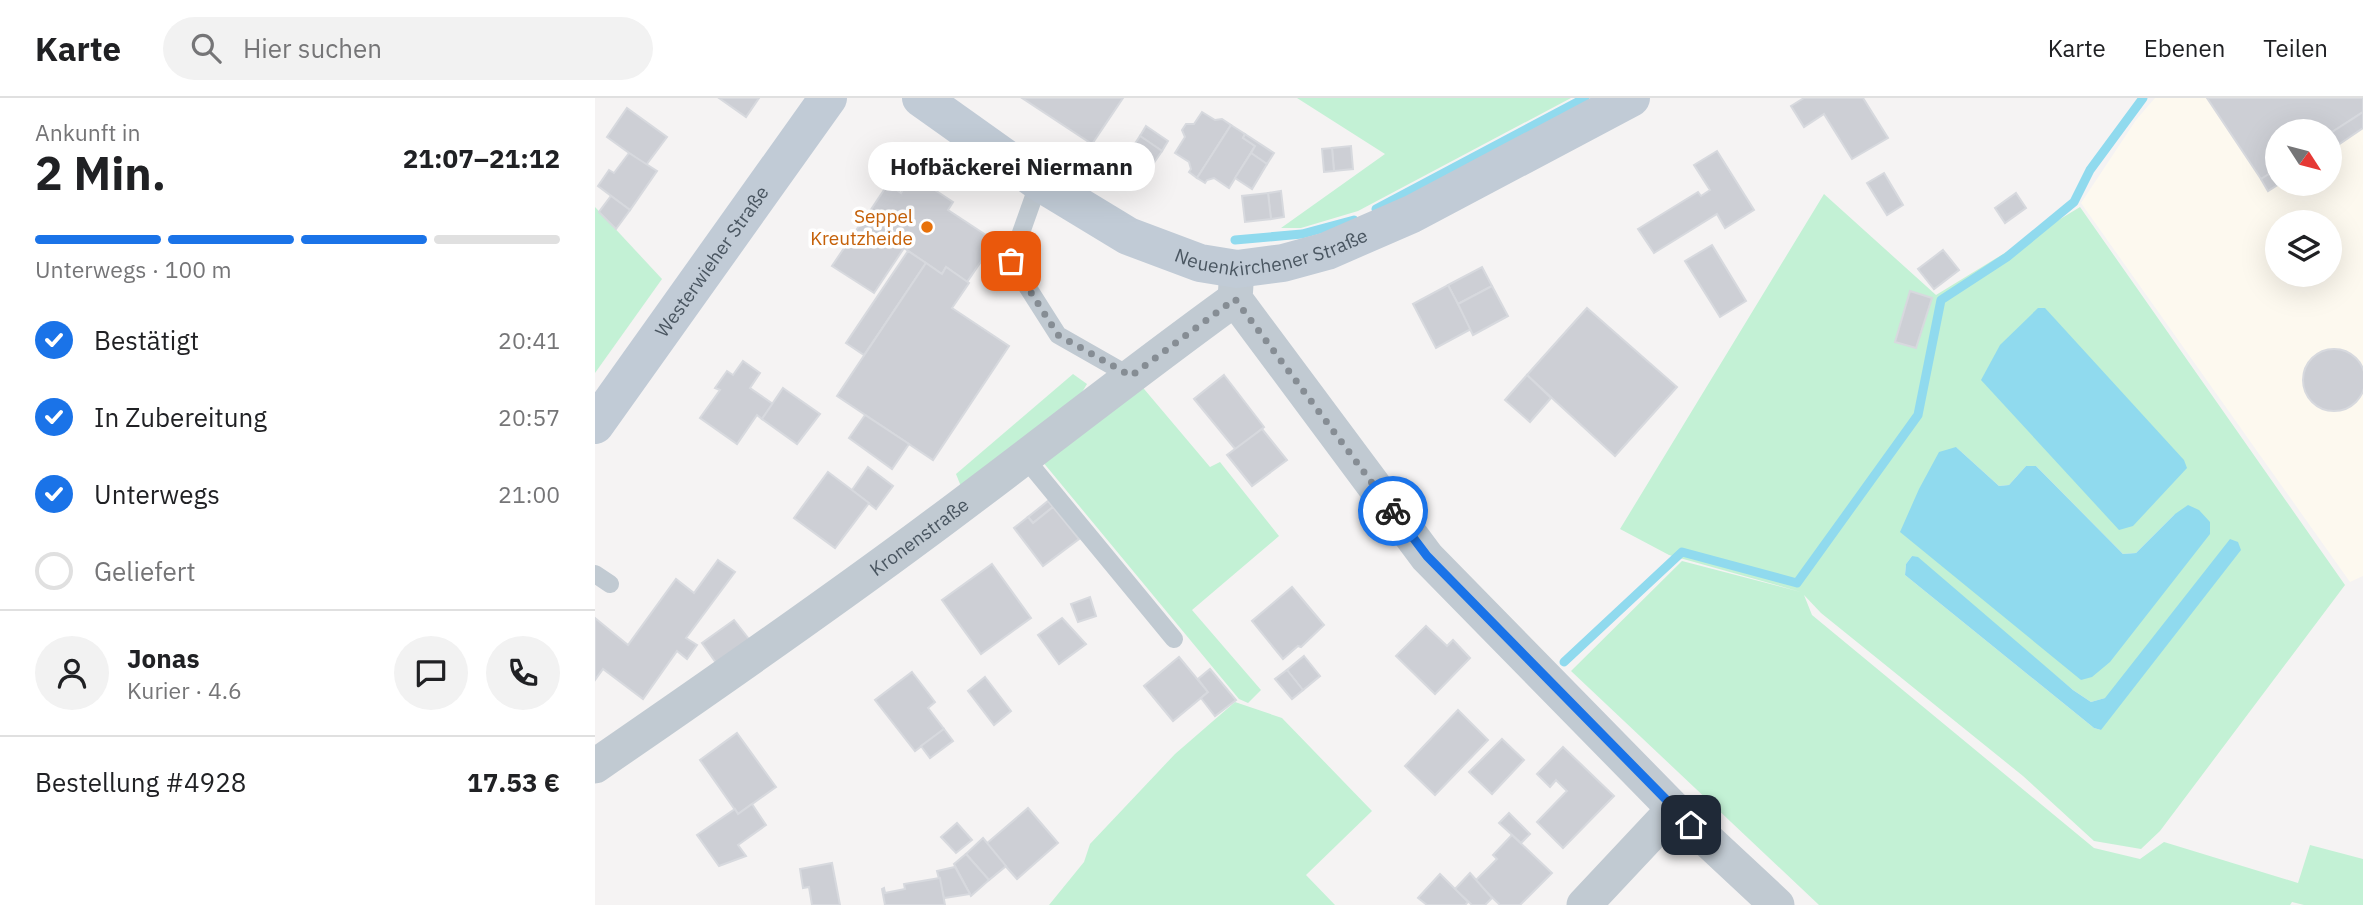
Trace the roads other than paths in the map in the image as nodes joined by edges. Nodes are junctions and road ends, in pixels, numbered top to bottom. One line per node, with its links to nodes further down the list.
1 (828, 98): 7 (street, Westerwieher Straße)
2 (921, 98): 4 (street, Neuenkirchener Straße)
3 (1631, 98): 5 (street, Neuenkirchener Straße)
4 (1039, 182): 5 (street, Neuenkirchener Straße); 6 (lane)
5 (1236, 284): 6 (street, Kronenstraße); 13 (street)
6 (1131, 376): 8 (street, Kronenstraße)
7 (595, 425)
8 (1024, 457): 11 (lane); 12 (street, Kronenstraße)
9 (595, 573): 10 (lane)
10 (610, 584)
11 (1174, 639)
12 (595, 766)
13 (1674, 809): 14 (street); 15 (street)
14 (1584, 905)
15 (1777, 905)

